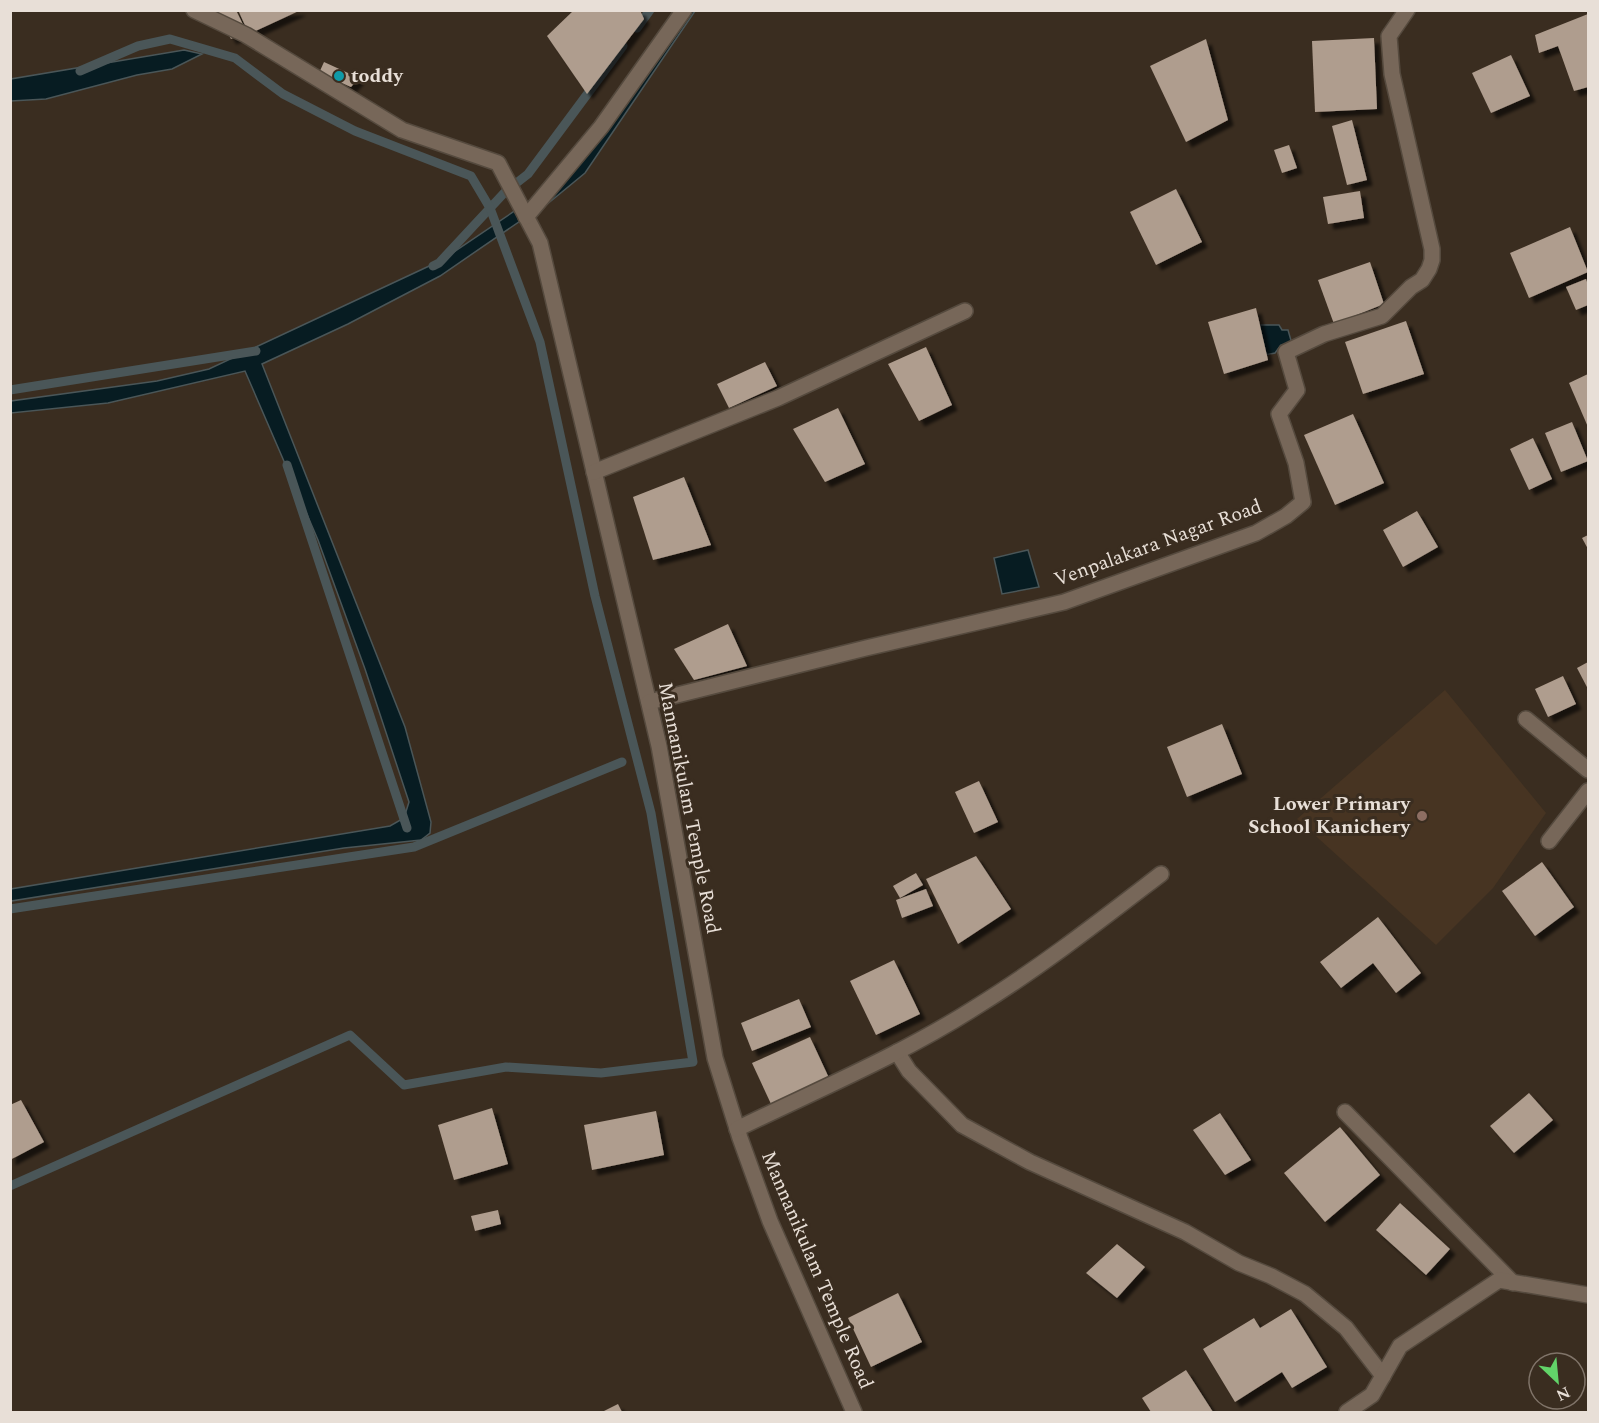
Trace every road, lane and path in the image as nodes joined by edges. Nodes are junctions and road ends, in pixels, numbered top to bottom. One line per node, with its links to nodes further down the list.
1 (194, 10): 4 (street, Mannanikulam Temple Road)
2 (684, 10): 4 (street)
3 (1407, 10): 7 (street, Venpalakara Nagar Road)
4 (526, 217): 6 (street, Mannanikulam Temple Road)
5 (965, 311): 6 (street)
6 (594, 472): 7 (street, Mannanikulam Temple Road)
7 (649, 702): 15 (street, Mannanikulam Temple Road)
8 (1526, 719): 9 (street)
9 (1588, 770)
10 (1588, 791): 11 (street)
11 (1549, 841)
12 (1161, 874): 13 (street)
13 (897, 1052): 15 (street); 18 (street)
14 (1346, 1112): 16 (street)
15 (737, 1129): 19 (street, Mannanikulam Temple Road)
16 (1513, 1283): 17 (street); 18 (street)
17 (1588, 1295)
18 (1383, 1376): 20 (street)
19 (854, 1413)
20 (1347, 1413)

